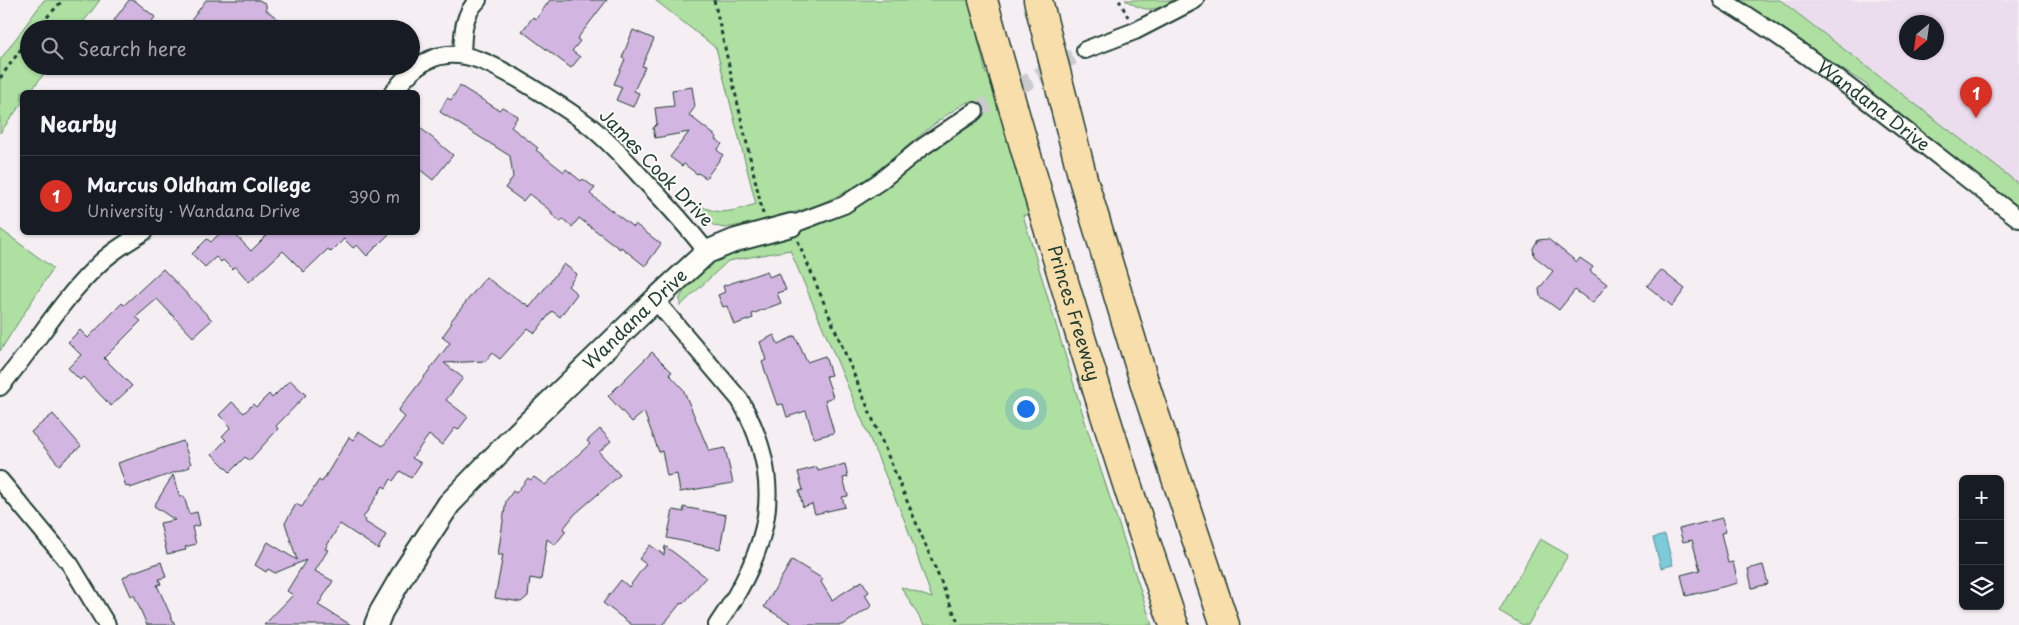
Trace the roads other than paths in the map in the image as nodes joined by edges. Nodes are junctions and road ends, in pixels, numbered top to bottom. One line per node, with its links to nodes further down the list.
1 (478, 0): 7 (street)
2 (983, 0): 22 (highway, Princes Freeway)
3 (1038, 0): 23 (highway)
4 (1195, 0): 6 (street)
5 (1722, 0): 12 (street, Wandana Drive)
6 (1085, 50)
7 (462, 55): 8 (street, James Cook Drive); 15 (street, James Cook Drive)
8 (420, 66)
9 (409, 75): 10 (street, James Cook Drive)
10 (395, 90)
11 (975, 112): 13 (street, Wandana Drive)
12 (2019, 219)
13 (791, 224): 15 (street, Wandana Drive)
14 (140, 235): 17 (street)
15 (707, 252): 16 (street, Wandana Drive)
16 (656, 300): 19 (street); 21 (street, Wandana Drive)
17 (0, 387)
18 (0, 480): 20 (street)
19 (719, 624)
20 (107, 625)
21 (376, 625)
22 (1174, 625)
23 (1225, 625)

